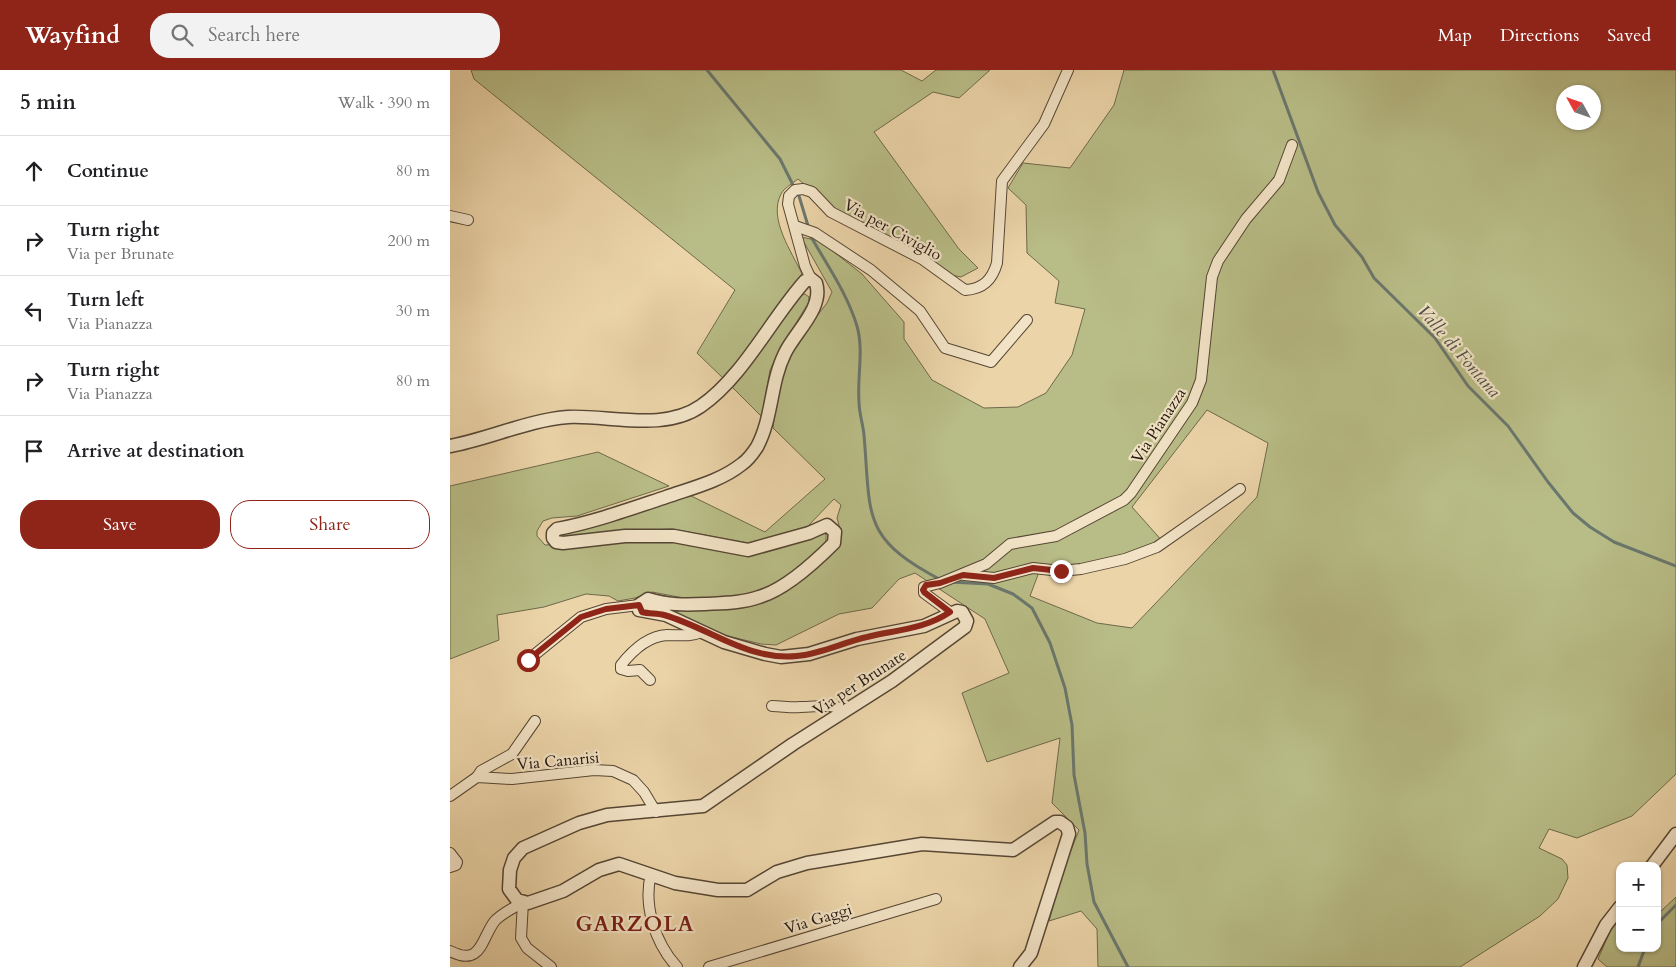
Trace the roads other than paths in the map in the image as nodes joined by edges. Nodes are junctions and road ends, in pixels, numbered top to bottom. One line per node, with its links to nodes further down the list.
1 (1068, 70): 5 (street, Via per Civiglio)
2 (1292, 145): 10 (street, Via Pianazza)
3 (450, 216): 4 (street)
4 (468, 220)
5 (795, 226): 6 (street, Via per Civiglio); 7 (street)
6 (811, 279): 8 (street); 11 (street)
7 (1027, 320)
8 (450, 446)
9 (1240, 489): 10 (street, Via Pianazza)
10 (963, 575): 12 (street, Via Pianazza)
11 (639, 605): 13 (street, Via per Brunate); 14 (street)
12 (950, 612): 13 (street, Via per Brunate); 17 (street, Via per Brunate)
13 (702, 632): 15 (street)
14 (528, 660)
15 (650, 680)
16 (772, 706): 17 (street)
17 (847, 710): 21 (street, Via per Brunate)
18 (535, 722): 19 (street)
19 (477, 777): 20 (street); 21 (street, Via Canarisi)
20 (450, 796)
21 (656, 812): 28 (street, Via per Brunate)
22 (1676, 834): 24 (street)
23 (450, 852): 25 (street)
24 (1655, 862)
25 (450, 867)
26 (651, 874): 28 (street); 32 (street); 34 (street)
27 (936, 899): 33 (street, Via Gaggi)
28 (522, 902): 30 (street); 31 (street)
29 (1616, 912): 35 (street)
30 (450, 951)
31 (551, 967)
32 (677, 967)
33 (709, 967)
34 (1020, 967)
35 (1584, 967)

